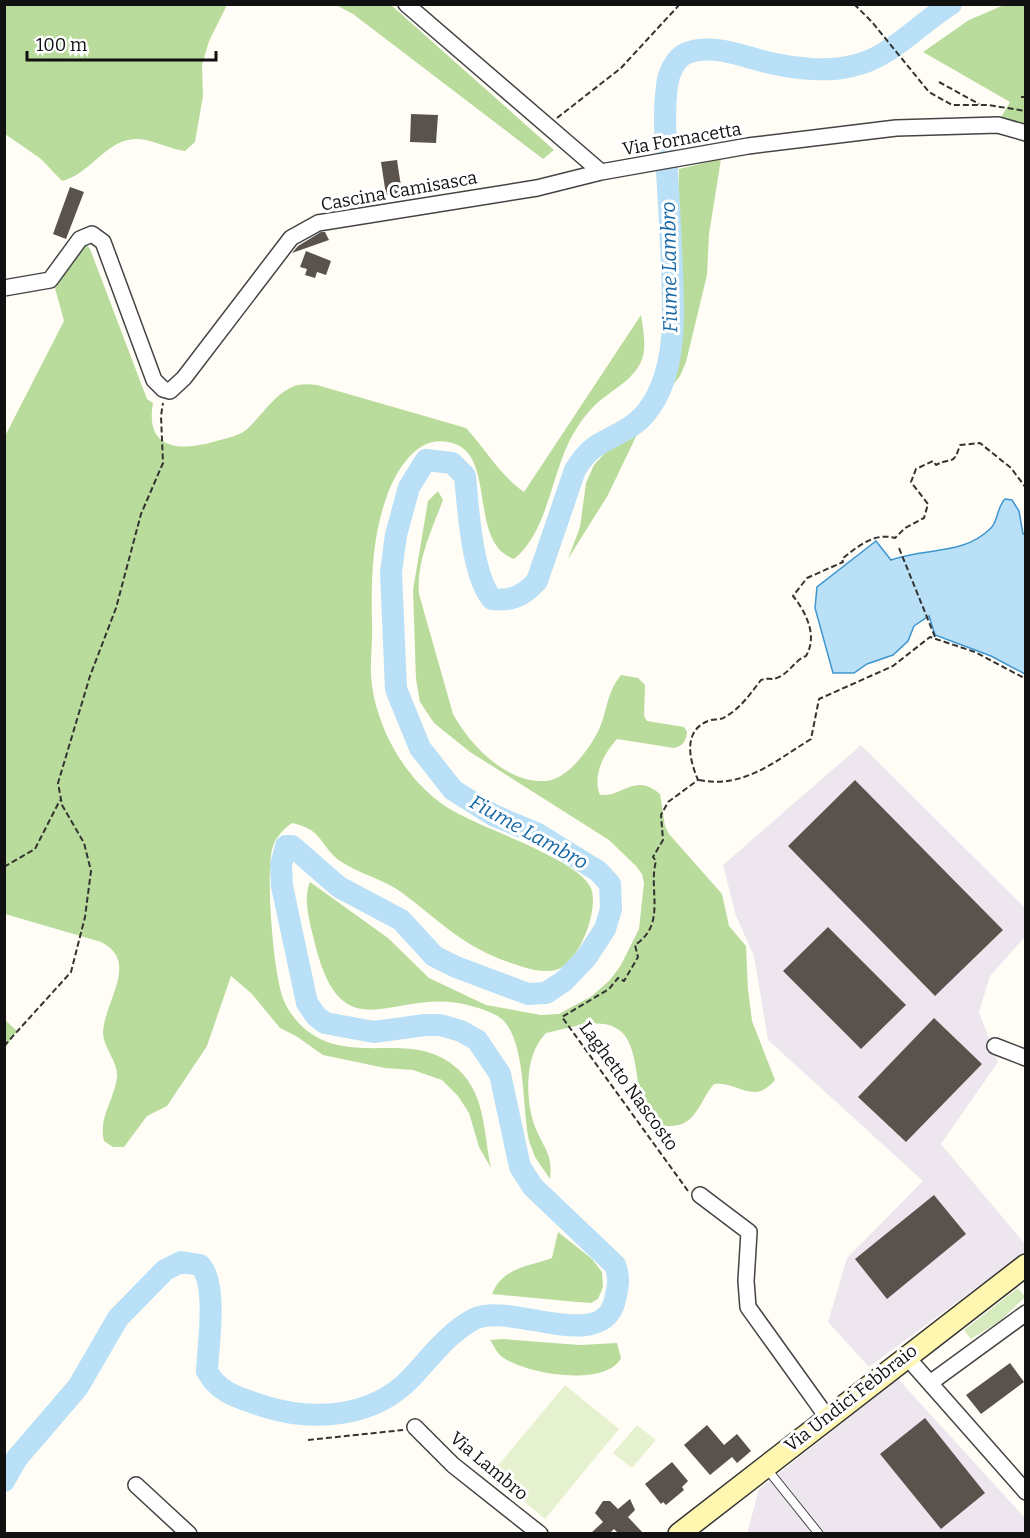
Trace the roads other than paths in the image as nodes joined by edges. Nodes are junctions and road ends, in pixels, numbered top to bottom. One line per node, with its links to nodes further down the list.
1 (406, 4): 3 (street, Via Fornacetta)
2 (1026, 133): 3 (street, Via Fornacetta)
3 (601, 172): 4 (street, Cascina Camisasca)
4 (4, 288)
5 (995, 1046): 6 (street)
6 (1026, 1058)
7 (694, 1193): 12 (street)
8 (1026, 1265): 10 (street, Via Undici Febbraio)
9 (1026, 1312): 11 (street)
10 (906, 1356): 11 (street); 12 (street, Via Undici Febbraio)
11 (930, 1383): 16 (street)
12 (827, 1417): 14 (street, Via Undici Febbraio)
13 (415, 1427): 18 (street, Via Lambro)
14 (764, 1466): 19 (street, Via Undici Febbraio); 20 (lane)
15 (136, 1485): 17 (street)
16 (1026, 1492)
17 (189, 1533)
18 (540, 1533)
19 (679, 1533)
20 (819, 1533)

